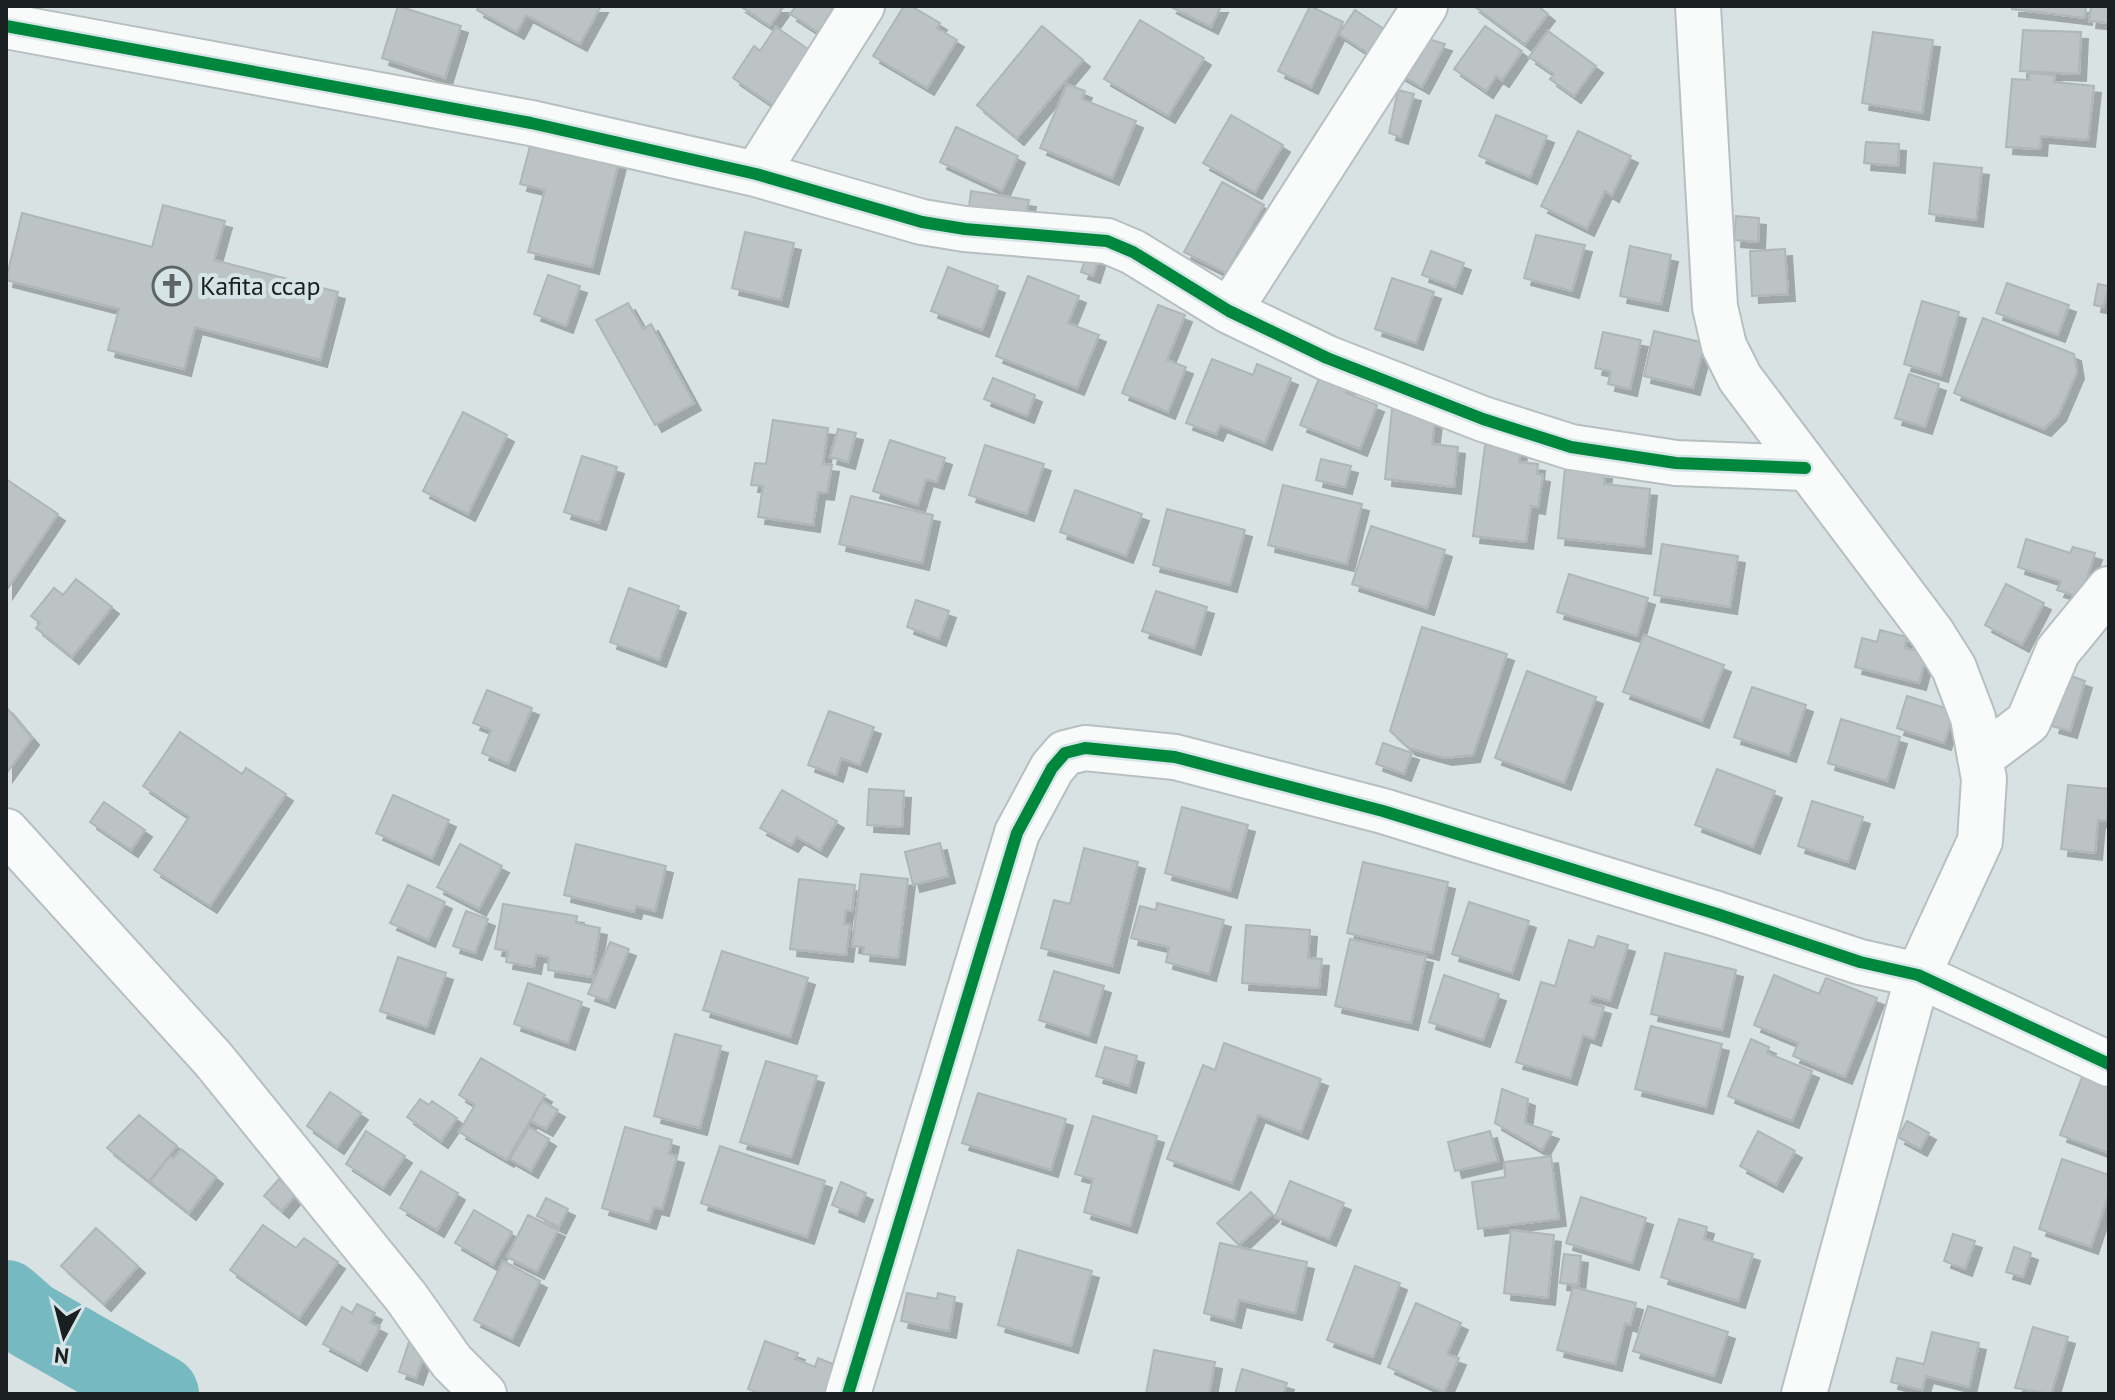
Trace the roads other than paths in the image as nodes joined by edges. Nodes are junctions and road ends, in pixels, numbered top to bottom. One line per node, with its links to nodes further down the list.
1 (862, 6): 5 (street)
2 (1425, 6): 6 (street)
3 (1698, 6): 7 (street)
4 (6, 26): 5 (street)
5 (756, 174): 6 (street)
6 (1229, 311): 7 (street)
7 (1805, 468): 9 (street)
8 (2109, 589): 9 (street)
9 (1980, 758): 11 (street)
10 (6, 831): 13 (street)
11 (1918, 975): 12 (street); 14 (street); 15 (street)
12 (2109, 1064)
13 (484, 1394)
14 (848, 1394)
15 (1804, 1394)

